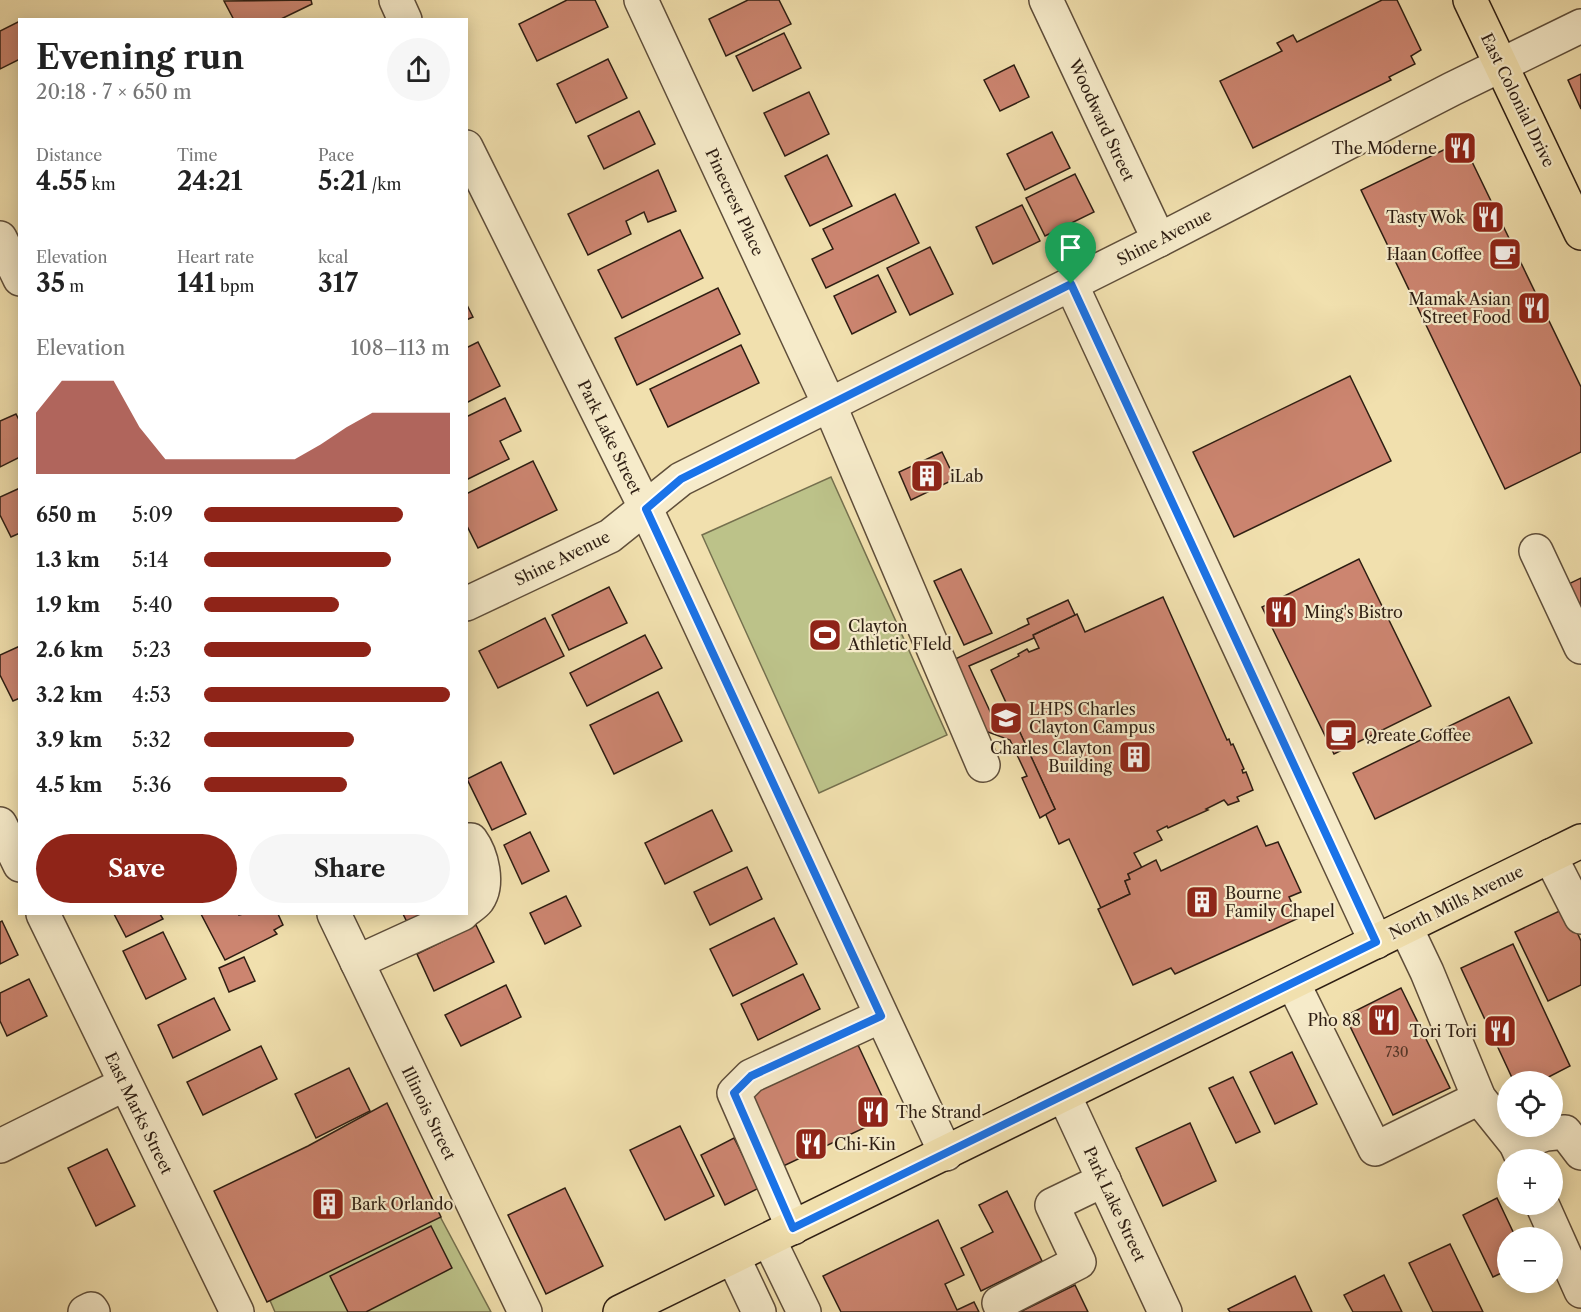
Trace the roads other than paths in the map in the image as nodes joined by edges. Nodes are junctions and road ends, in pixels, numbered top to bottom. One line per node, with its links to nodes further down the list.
1 (396, 0): 5 (street)
2 (641, 0): 14 (street, Pinecrest Place)
3 (1046, 0): 11 (street, Woodward Street)
4 (1470, 0): 7 (main road, East Colonial Drive)
5 (404, 18)
6 (1581, 27): 7 (street, Shine Avenue)
7 (1501, 65): 9 (main road, East Colonial Drive); 11 (street, Shine Avenue)
8 (468, 151): 15 (street, Park Lake Street)
9 (1581, 233)
10 (0, 237): 12 (street)
11 (1159, 240): 13 (street, Shine Avenue)
12 (14, 279)
13 (1071, 284): 14 (street, Shine Avenue); 31 (street)
14 (829, 404): 15 (street, Shine Avenue); 19 (street, Pinecrest Place)
15 (646, 509): 17 (street, Shine Avenue); 34 (street, Park Lake Street)
16 (1536, 550): 18 (street)
17 (468, 603)
18 (1581, 647)
19 (983, 765)
20 (7, 825): 24 (street)
21 (468, 840): 25 (street)
22 (1581, 841): 23 (main road, North Mills Avenue)
23 (1550, 856): 29 (street); 30 (main road, North Mills Avenue)
24 (18, 859)
25 (468, 908)
26 (43, 915): 35 (street, East Marks Street)
27 (334, 915): 32 (street, Illinois Street)
28 (460, 915): 32 (street)
29 (1581, 917)
30 (1406, 928): 31 (main road, North Mills Avenue); 37 (street)
31 (1376, 942): 33 (main road, North Mills Avenue)
32 (357, 962): 51 (street, Illinois Street)
33 (1293, 983): 36 (main road, North Mills Avenue); 37 (street)
34 (881, 1016): 42 (street, Park Lake Street); 45 (street)
35 (125, 1084): 38 (street); 50 (street, East Marks Street)
36 (1064, 1095): 42 (main road, North Mills Avenue); 43 (street, Park Lake Street)
37 (1479, 1098): 39 (street)
38 (0, 1146)
39 (1517, 1149)
40 (1524, 1149): 41 (street)
41 (1581, 1153)
42 (945, 1154): 45 (main road, North Mills Avenue)
43 (1104, 1180): 48 (street); 49 (street, Park Lake Street)
44 (1547, 1215): 47 (street)
45 (781, 1234): 46 (main road, North Mills Avenue); 54 (street)
46 (732, 1257): 52 (main road, North Mills Avenue); 53 (street)
47 (1581, 1292)
48 (999, 1303)
49 (1157, 1310)
50 (237, 1312)
51 (525, 1312)
52 (620, 1312)
53 (759, 1312)
54 (804, 1312)

